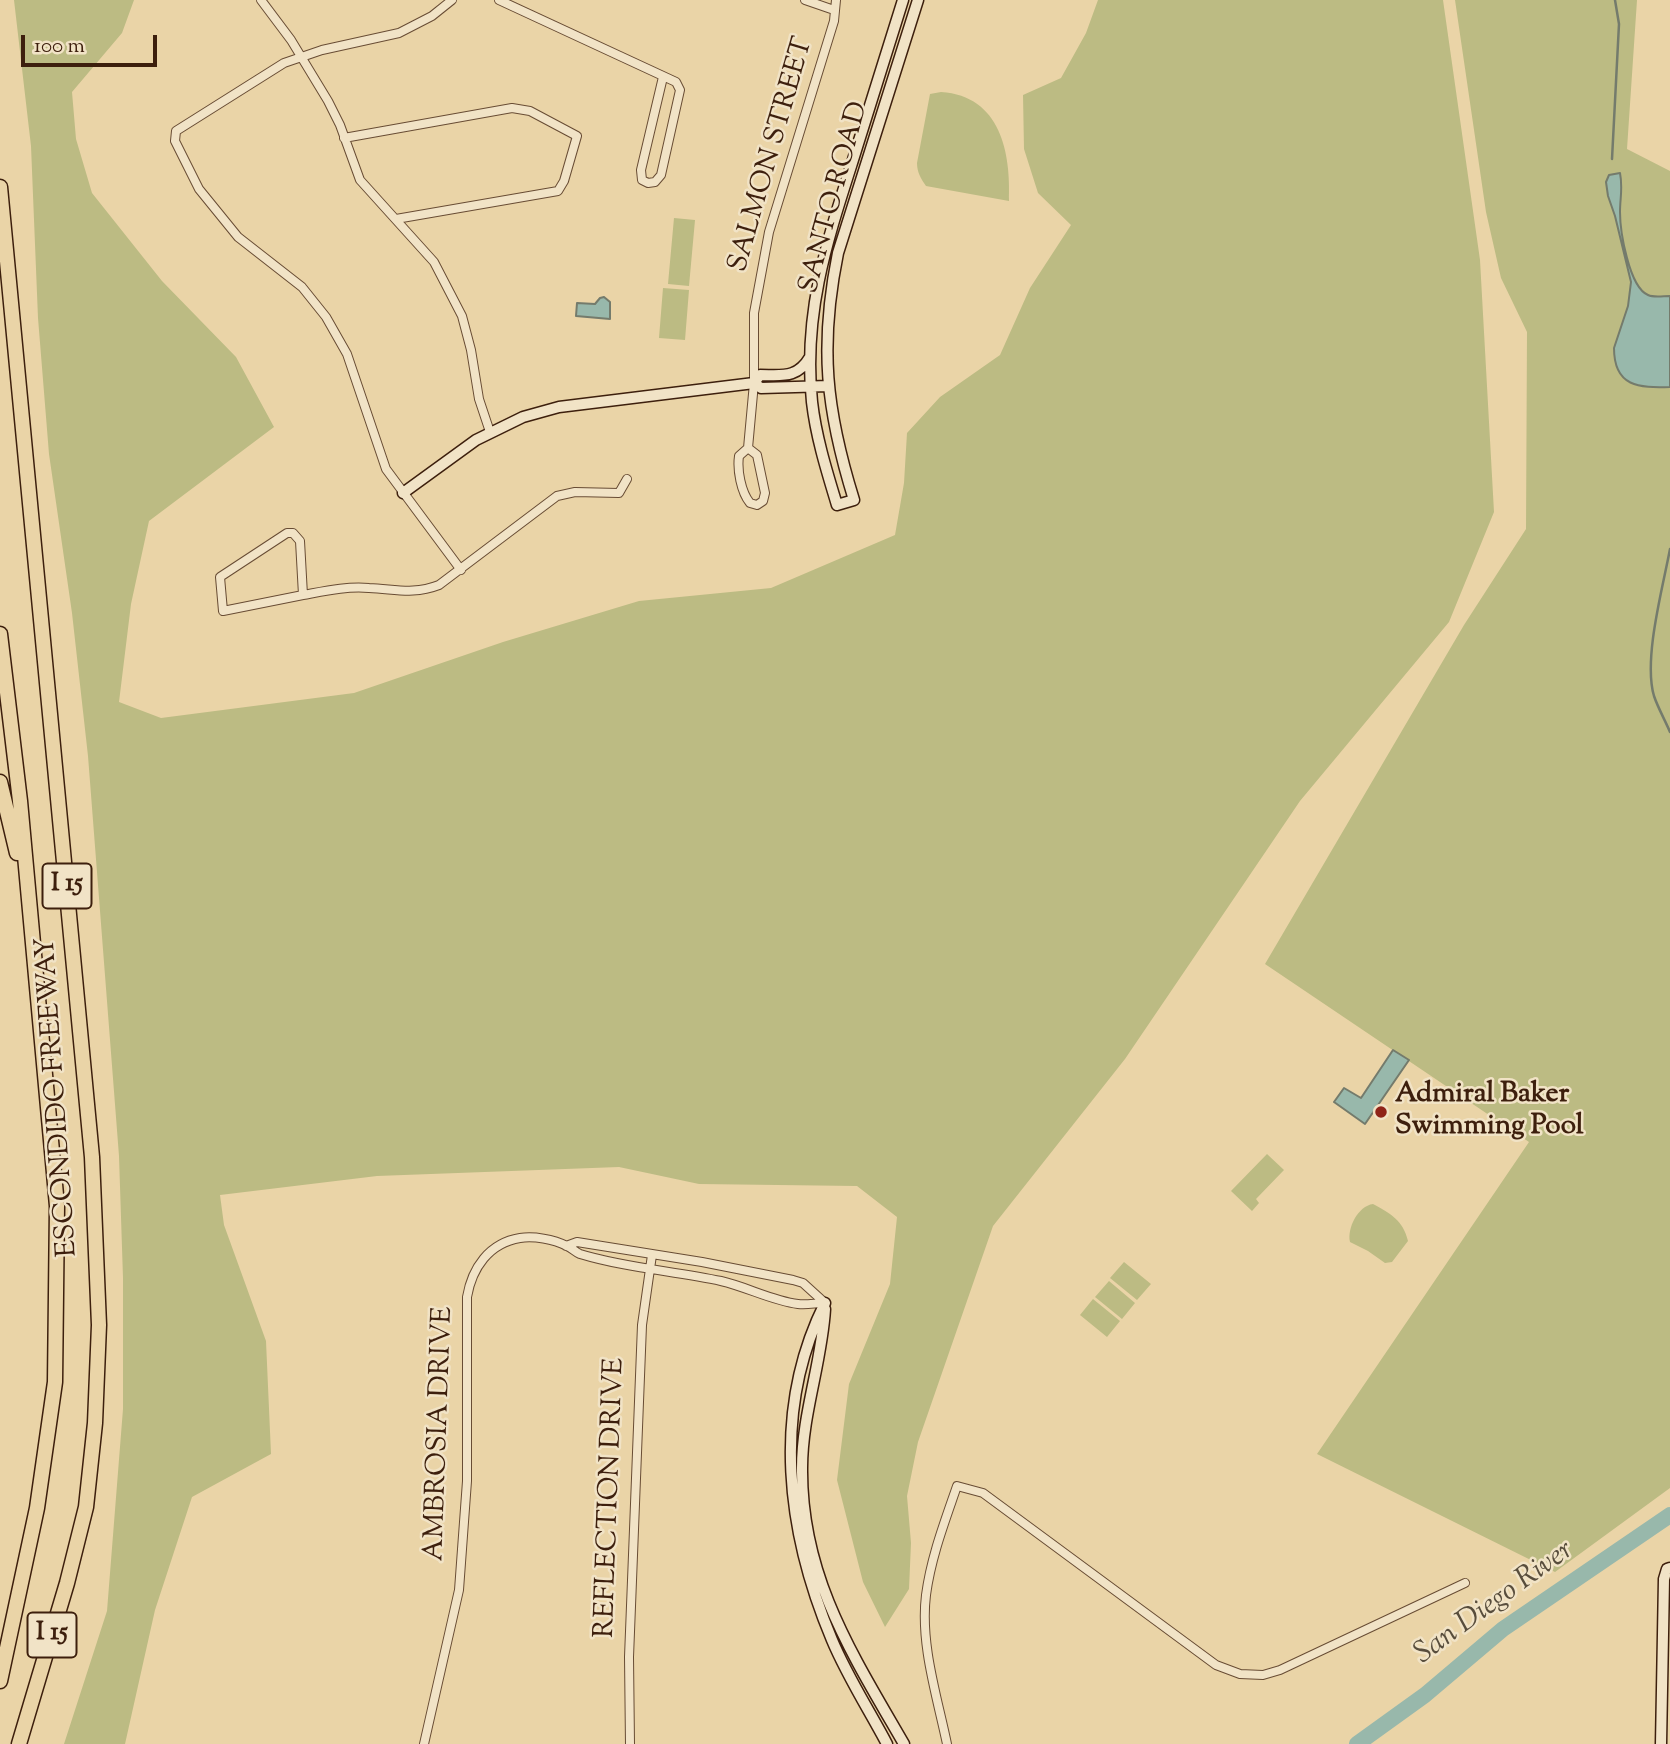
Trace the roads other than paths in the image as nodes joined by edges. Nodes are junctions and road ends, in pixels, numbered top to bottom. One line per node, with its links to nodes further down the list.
1 (261, 0): 9 (street)
2 (452, 0): 9 (street)
3 (499, 0): 10 (street)
4 (805, 0): 8 (street)
5 (836, 0): 8 (street, SALMON STREET)
6 (903, 0): 14 (street, SANTO ROAD)
7 (918, 0): 16 (street, SANTO ROAD)
8 (834, 10): 15 (street, SALMON STREET)
9 (300, 58): 11 (street); 21 (street)
10 (663, 77): 10 (street)
11 (344, 138): 13 (street); 13 (street)
12 (0, 187): 34 (highway, ESCONDIDO FREEWAY / I 15)
13 (396, 219): 18 (street)
14 (810, 356): 15 (street); 17 (street, SANTO ROAD)
15 (754, 383): 17 (street); 18 (street); 19 (street, SALMON STREET)
16 (829, 386): 17 (street); 17 (street, SANTO ROAD)
17 (811, 387)
18 (490, 432): 21 (street)
19 (748, 448): 19 (street, SALMON STREET)
20 (627, 479): 22 (street)
21 (403, 493): 22 (street)
22 (461, 570): 23 (street)
23 (303, 595): 23 (street)
24 (0, 634): 26 (highway, ESCONDIDO FREEWAY / I 15)
25 (0, 782): 26 (highway)
26 (29, 898): 33 (highway, ESCONDIDO FREEWAY / I 15)
27 (566, 1246): 28 (street, AMBROSIA DRIVE); 29 (street, AMBROSIA DRIVE); 35 (street, AMBROSIA DRIVE)
28 (652, 1255): 29 (street, REFLECTION DRIVE); 30 (street, AMBROSIA DRIVE)
29 (650, 1270): 30 (street, AMBROSIA DRIVE); 36 (street, REFLECTION DRIVE)
30 (825, 1303): 37 (street); 38 (street)
31 (1670, 1568): 40 (street)
32 (1465, 1583): 39 (street)
33 (0, 1681)
34 (20, 1743)
35 (424, 1744)
36 (630, 1744)
37 (887, 1744)
38 (904, 1744)
39 (947, 1744)
40 (1661, 1744)

